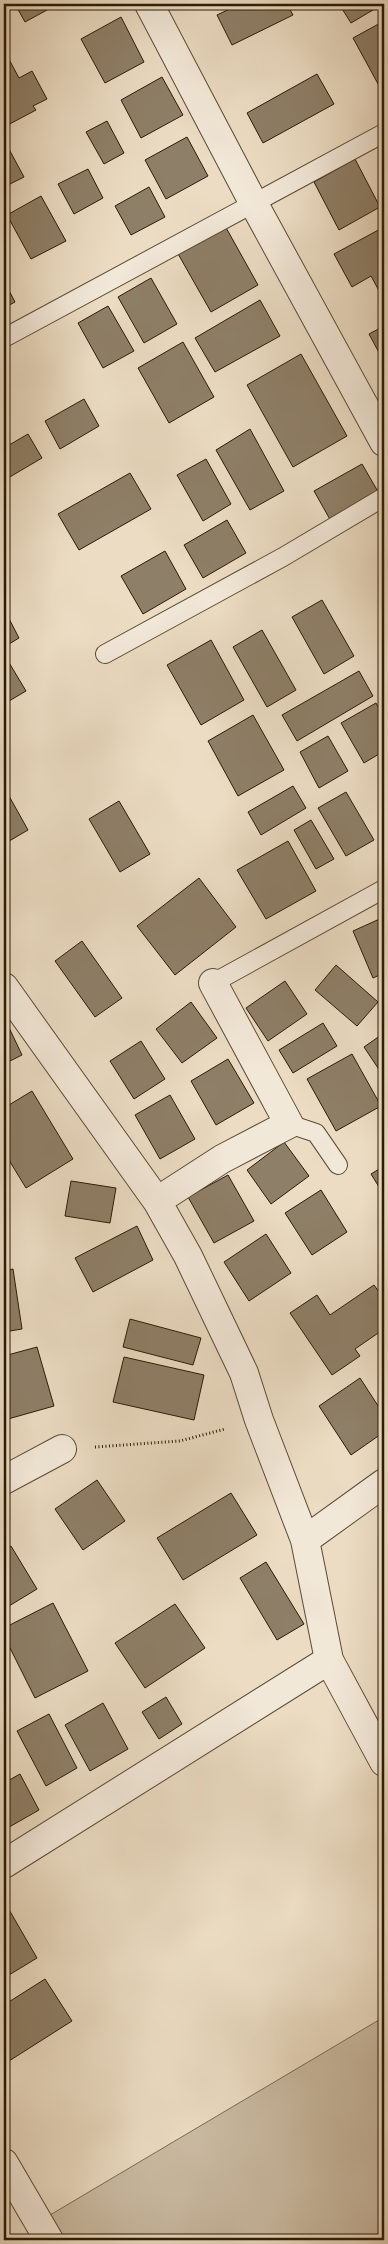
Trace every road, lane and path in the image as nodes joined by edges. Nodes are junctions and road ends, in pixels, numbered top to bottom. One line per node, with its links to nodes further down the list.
1 (149, 4): 3 (street)
2 (384, 132): 3 (lane)
3 (254, 204): 4 (lane); 5 (street)
4 (4, 338)
5 (384, 442)
6 (384, 497): 7 (lane)
7 (105, 654)
8 (384, 889): 9 (lane)
9 (213, 983): 11 (street)
10 (4, 987): 13 (street)
11 (289, 1124): 12 (lane); 13 (street)
12 (338, 1165)
13 (157, 1201): 14 (street)
14 (259, 1420): 15 (path); 18 (street)
15 (62, 1449): 16 (street)
16 (4, 1480)
17 (384, 1483): 18 (street)
18 (306, 1540): 19 (street)
19 (329, 1660): 20 (street); 21 (street)
20 (384, 1762)
21 (4, 1864)
22 (4, 2163): 23 (street)
23 (49, 2240)

